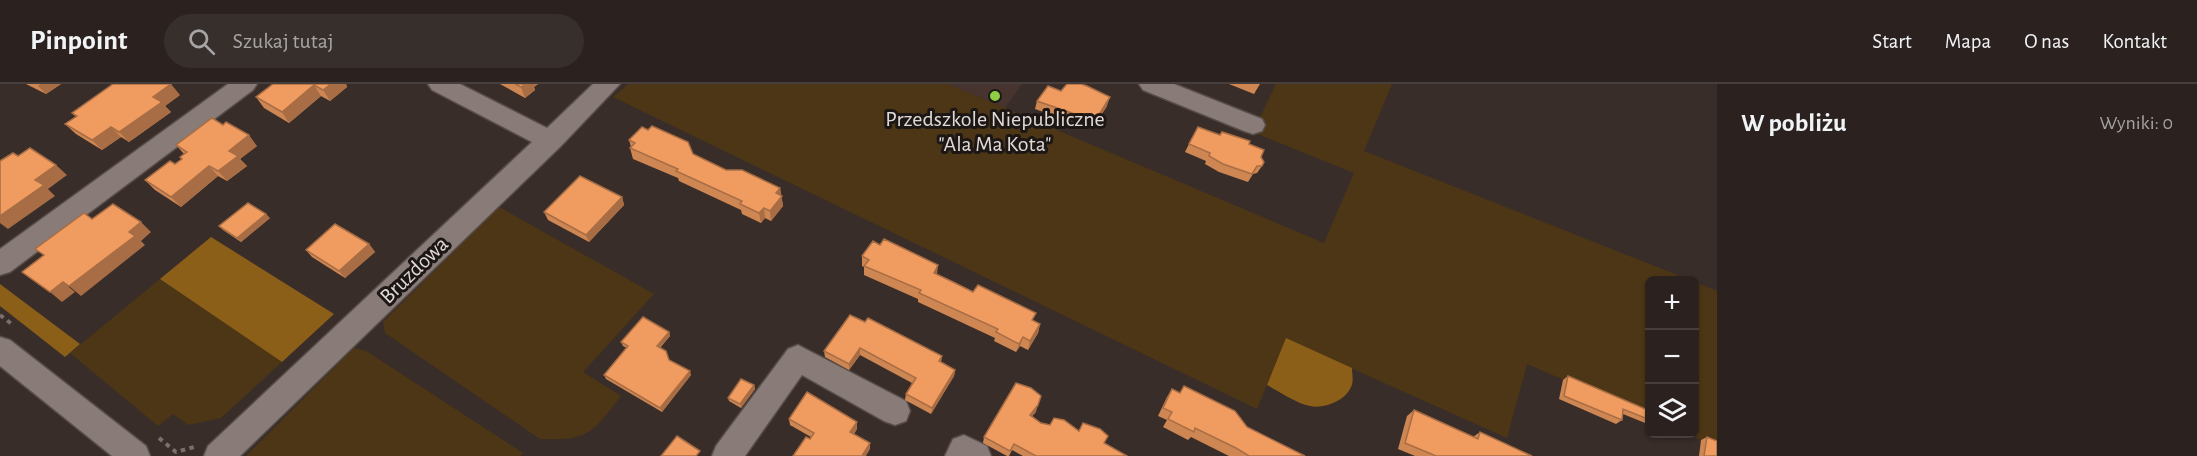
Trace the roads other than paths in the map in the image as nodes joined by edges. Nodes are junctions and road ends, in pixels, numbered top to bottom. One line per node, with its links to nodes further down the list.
1 (245, 84): 7 (street)
2 (440, 84): 6 (street)
3 (608, 84): 6 (street, Bruzdowa)
4 (1151, 84): 5 (street)
5 (1253, 125)
6 (552, 139): 11 (street, Bruzdowa)
7 (0, 264)
8 (0, 349): 10 (street)
9 (895, 411): 12 (street)
10 (135, 456)
11 (219, 456)
12 (727, 456)
13 (960, 456): 14 (street)
14 (976, 456)

